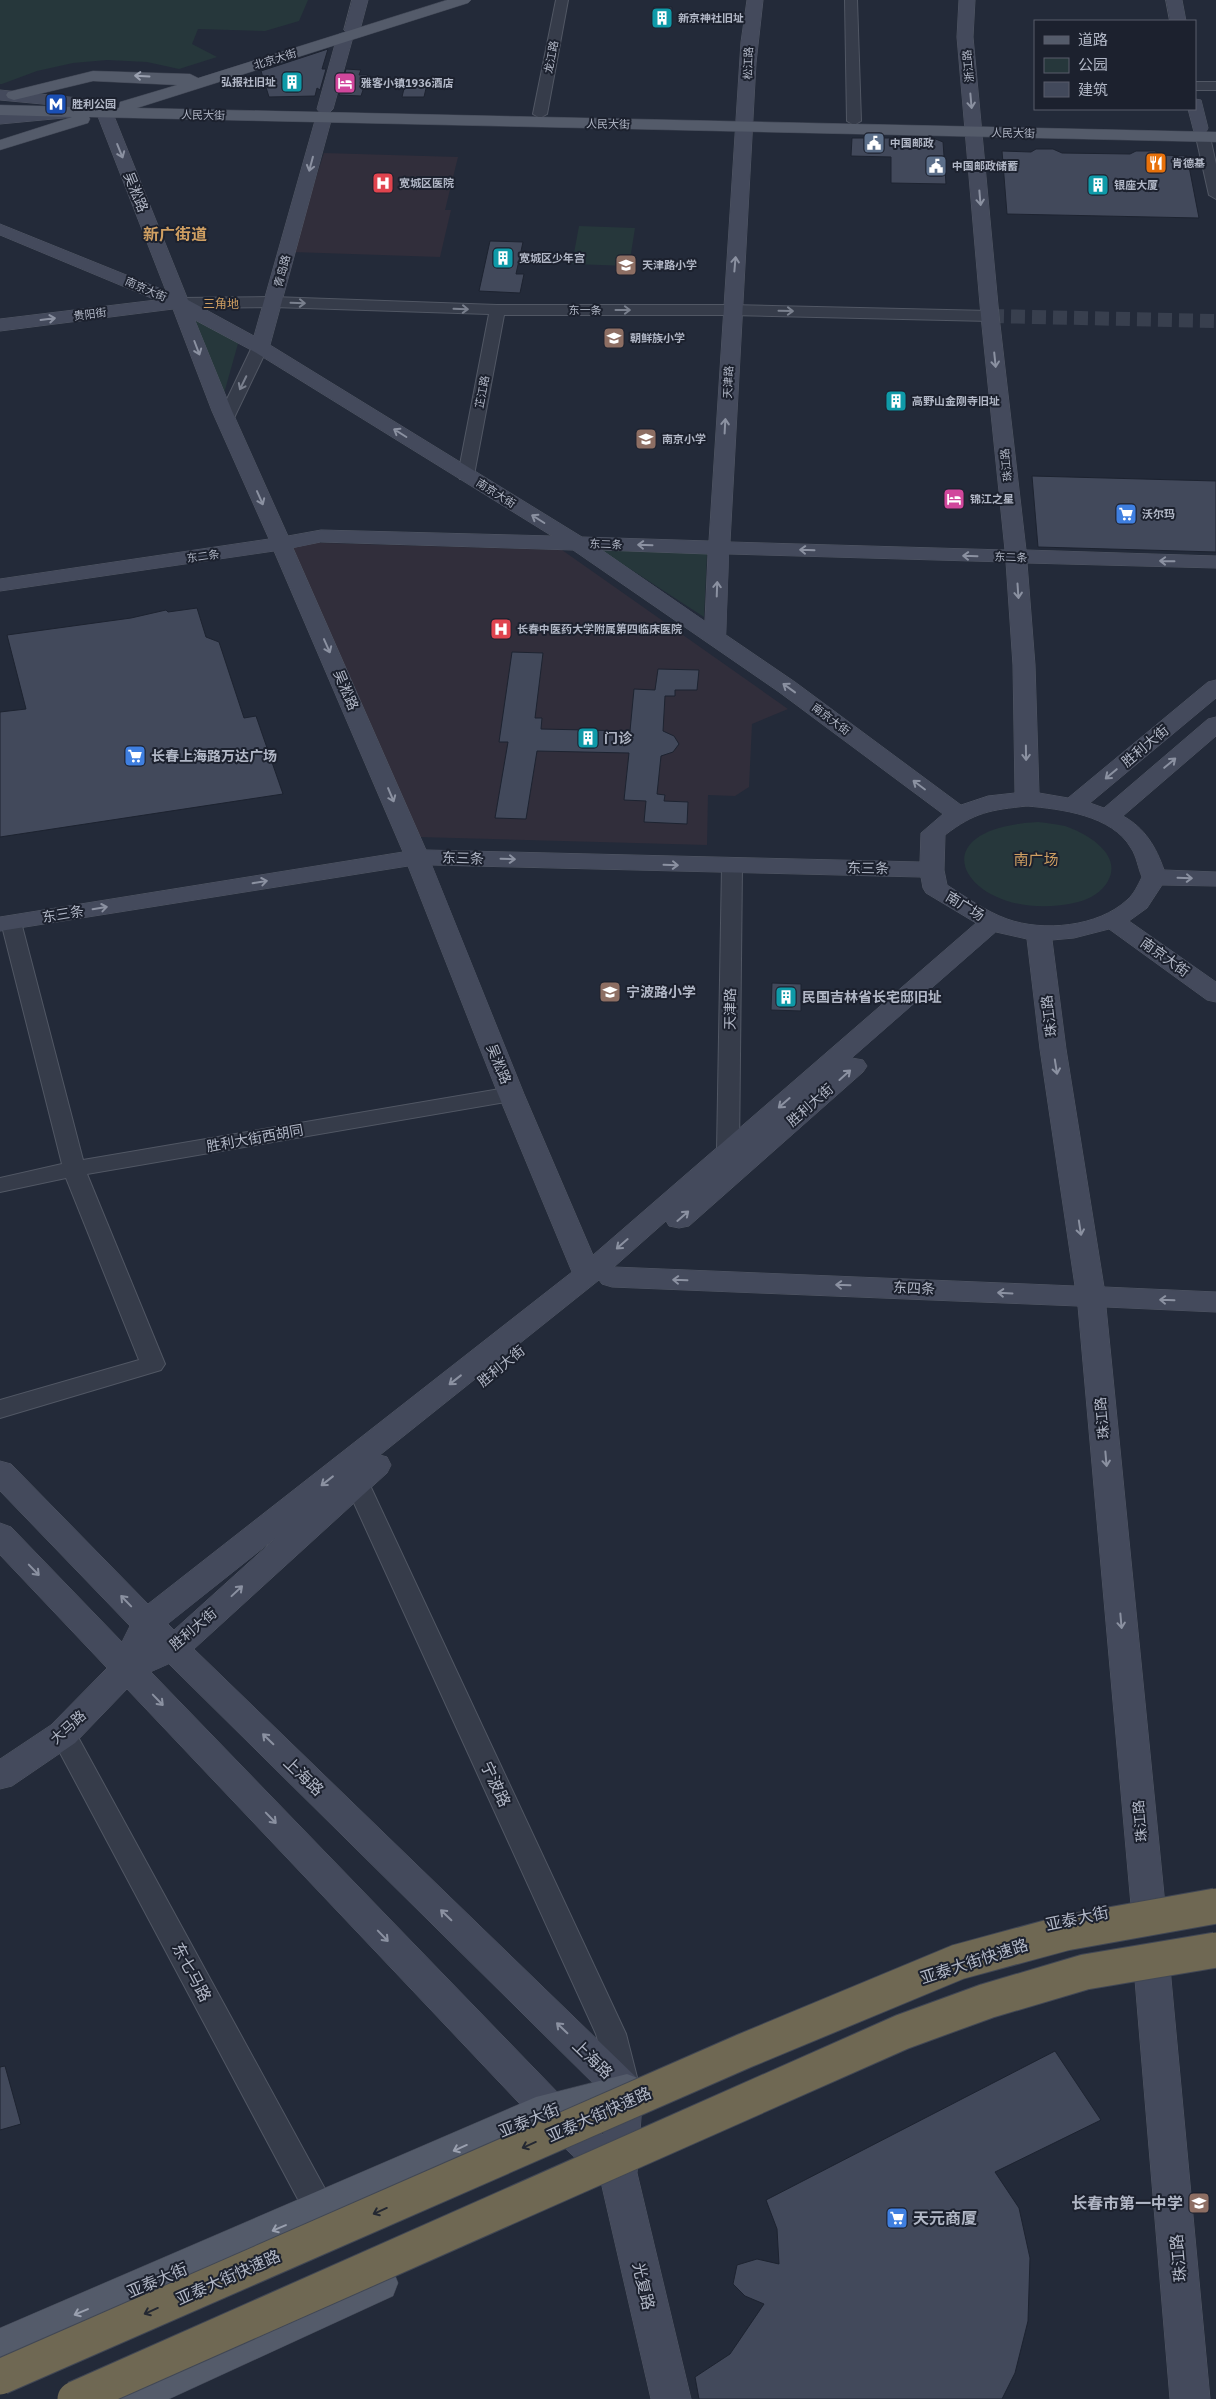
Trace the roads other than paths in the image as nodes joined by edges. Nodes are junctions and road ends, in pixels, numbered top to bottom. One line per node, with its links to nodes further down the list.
1 (360, 0): 10 (main road, 青岛路)
2 (448, 0): 10 (main road, 北京大街)
3 (463, 0): 10 (main road, 北京大街)
4 (562, 0): 22 (street, 龙江路)
5 (755, 0): 25 (main road, 松江路)
6 (851, 0): 24 (street)
7 (967, 0): 26 (main road, 浙江路, one-way to 26)
8 (1174, 0): 9 (main road)
9 (1178, 20)
10 (348, 33): 11 (main road, 北京大街); 21 (main road, 青岛路)
11 (193, 81): 14 (main road, one-way to 14); 15 (main road, 北京大街); 17 (main road); 18 (main road, 北京大街)
12 (1196, 86): 13 (street)
13 (1216, 86)
14 (5, 98): 18 (main road, 人民大街)
15 (126, 106): 17 (main road, 人民大街); 18 (main road, 北京大街)
16 (1196, 106): 27 (main road)
17 (214, 107): 21 (main road, 人民大街)
18 (103, 109): 20 (main road, 人民大街); 21 (main road, 人民大街); 29 (main road, 北京大街); 33 (main road, 吴淞路, one-way to 33)
19 (0, 110): 20 (main road, 人民大街)
20 (80, 112): 23 (main road); 28 (main road)
21 (325, 113): 22 (main road, 人民大街); 25 (main road, 人民大街); 32 (main road, 青岛路, one-way to 32)
22 (540, 114): 25 (main road, 人民大街)
23 (0, 119)
24 (854, 121): 25 (main road, 人民大街); 26 (main road, 人民大街)
25 (746, 123): 26 (main road, 人民大街); 35 (main road, 天津路, one-way to 25)
26 (974, 128): 27 (main road, 人民大街); 36 (main road, 珠江路, one-way to 36)
27 (1209, 133): 30 (street)
28 (0, 135)
29 (0, 144)
30 (1216, 195)
31 (0, 229): 33 (main road, 南京大街)
32 (273, 302): 33 (street, 东一条); 34 (street, 东一条, one-way to 34); 38 (main road, 青岛路)
33 (180, 303): 37 (main road, 贵阳街, one-way to 33); 38 (main road, 南京大街); 39 (main road, 吴淞路, one-way to 39)
34 (497, 310): 35 (street, 东一条, one-way to 35); 40 (street, 芷江路)
35 (732, 310): 36 (street, 东一条, one-way to 36); 43 (main road, 天津路, one-way to 35)
36 (990, 316): 44 (main road, 珠江路, one-way to 44)
37 (0, 325)
38 (260, 347): 39 (street, 青岛路, one-way to 39); 40 (main road, 南京大街, one-way to 38)
39 (225, 420): 42 (main road, 吴淞路, one-way to 42)
40 (466, 475): 41 (main road, 南京大街, one-way to 40)
41 (576, 543): 42 (main road, 东二条); 43 (main road, 东二条, one-way to 41); 47 (main road, 南京大街)
42 (281, 544): 46 (main road, 东二条); 54 (main road, 吴淞路, one-way to 54)
43 (719, 547): 44 (main road, 东二条, one-way to 43); 47 (main road, 天津路, one-way to 43)
44 (1016, 558): 45 (main road, 东二条, one-way to 44); 50 (main road, 珠江路, one-way to 50)
45 (1216, 562)
46 (0, 585)
47 (715, 637): 52 (main road, 南京大街, one-way to 47)
48 (1216, 687): 51 (main road, 胜利大街, one-way to 51)
49 (1216, 724): 53 (main road, 胜利大街, one-way to 49)
50 (1027, 799): 51 (main road, 南广场); 52 (main road, 南广场)
51 (1074, 805): 53 (main road, 南广场)
52 (958, 814): 56 (main road, 南广场)
53 (1106, 817): 57 (main road, 南广场)
54 (417, 857): 55 (main road, 东三条, one-way to 55); 60 (main road, 东三条, one-way to 54); 64 (main road, 吴淞路)
55 (732, 866): 56 (main road, 东三条); 65 (street, 天津路)
56 (932, 870): 61 (main road, 南广场)
57 (1154, 877): 58 (main road, one-way to 58); 59 (main road, 南广场)
58 (1216, 879)
59 (1113, 921): 62 (main road, 南广场); 63 (main road, 南京大街)
60 (5, 923): 66 (street)
61 (1000, 925): 62 (main road, 南广场); 65 (main road, 胜利大街, one-way to 65); 68 (main road, 胜利大街, one-way to 61)
62 (1039, 932): 69 (main road, 珠江路, one-way to 69)
63 (1216, 994)
64 (511, 1094): 66 (street, 胜利大街西胡同); 68 (main road, 吴淞路)
65 (728, 1151): 68 (main road, 胜利大街, one-way to 68)
66 (74, 1169): 67 (street, 胜利大街西胡同); 71 (street)
67 (0, 1185)
68 (600, 1276): 69 (main road, 东四条, one-way to 68); 73 (main road, 胜利大街); 75 (main road, 胜利大街, one-way to 75)
69 (1091, 1297): 70 (main road, 东四条, one-way to 69); 81 (main road, 珠江路, one-way to 81)
70 (1216, 1302)
71 (0, 1408)
72 (0, 1472): 75 (main road, 上海路, one-way to 72)
73 (356, 1481): 76 (main road, 胜利大街, one-way to 73); 86 (street, 宁波路)
74 (0, 1535): 77 (main road, one-way to 77)
75 (148, 1623): 76 (main road, 上海路); 77 (main road, 胜利大街)
76 (175, 1648): 77 (main road, 胜利大街); 86 (main road, 上海路, one-way to 76)
77 (127, 1668): 78 (main road, 大马路); 87 (main road, one-way to 87)
78 (63, 1734): 79 (main road, 大马路); 89 (street, 东七马路)
79 (0, 1776)
80 (1216, 1894): 81 (main road, 亚泰大街)
81 (1148, 1905): 86 (main road, 亚泰大街)
82 (1216, 1906): 91 (highway, 亚泰大街快速路, one-way to 91, bridge)
83 (1216, 1950): 92 (highway, bridge)
84 (1216, 1958): 85 (main road)
85 (1152, 1968): 88 (main road); 95 (main road, 珠江路)
86 (625, 2090): 87 (main road, 亚泰大街); 88 (main road)
87 (549, 2109): 88 (main road); 89 (main road, 亚泰大街, one-way to 89)
88 (618, 2173): 93 (main road); 94 (main road, 光复路)
89 (320, 2210): 90 (main road, 亚泰大街, one-way to 90)
90 (0, 2347)
91 (0, 2377)
92 (75, 2399)
93 (126, 2399)
94 (671, 2399)
95 (1190, 2399)

